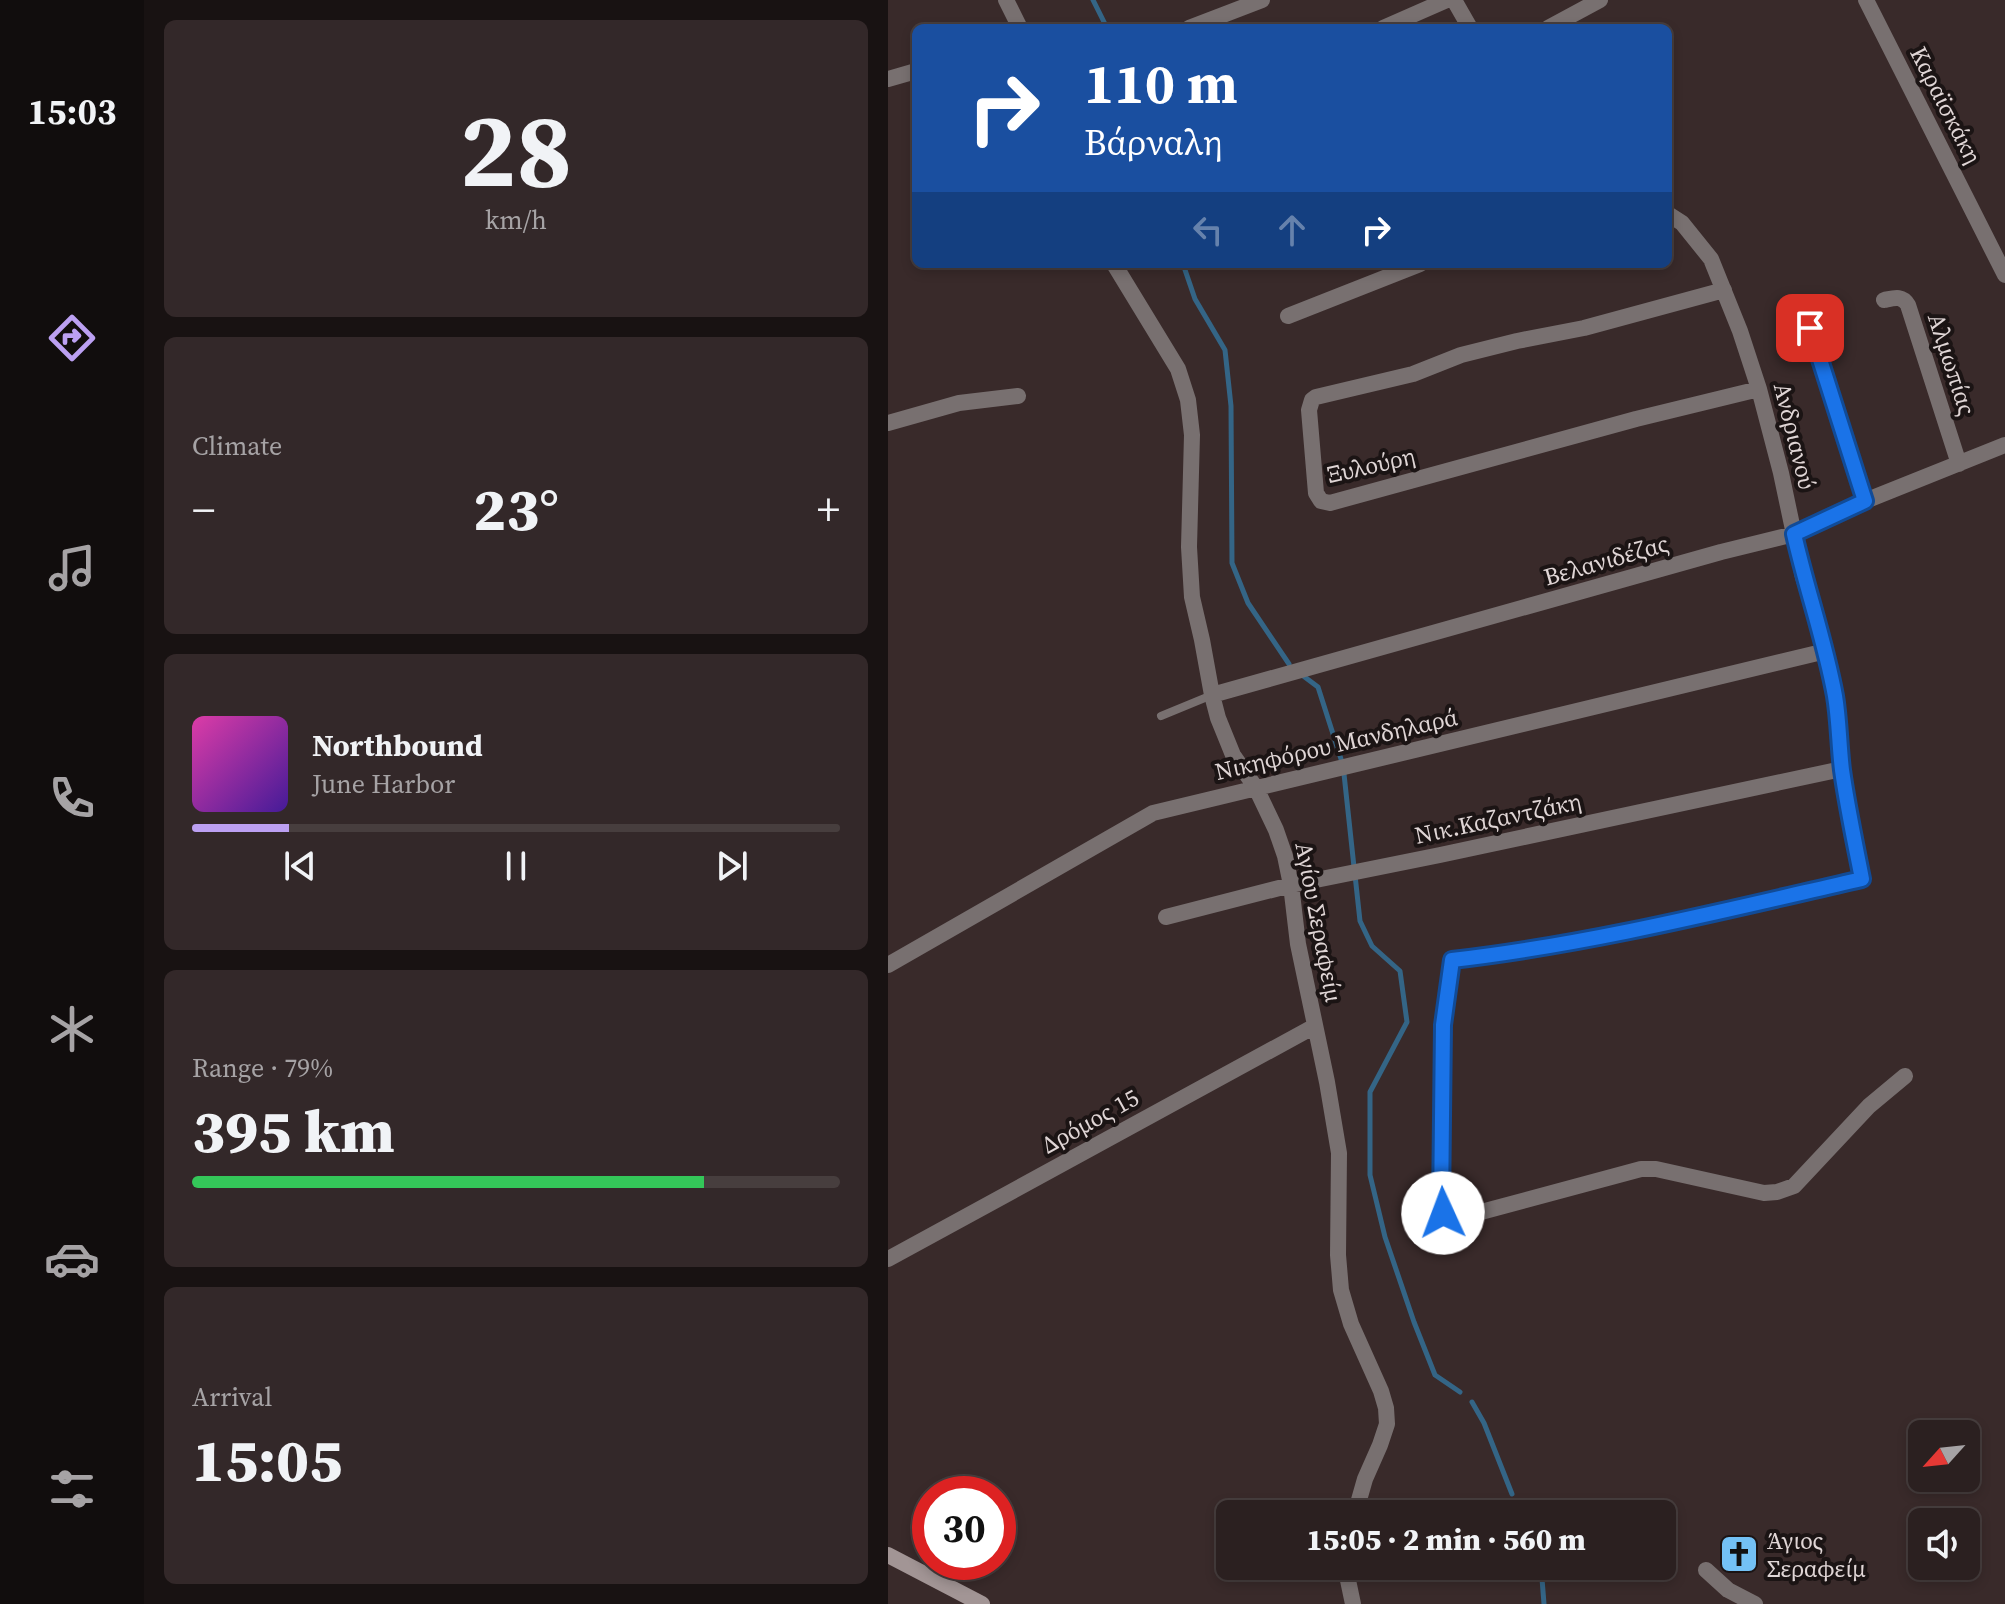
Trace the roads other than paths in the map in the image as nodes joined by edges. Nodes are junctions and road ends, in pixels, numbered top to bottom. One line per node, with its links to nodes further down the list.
1 (1006, 0): 7 (street)
2 (1262, 0): 8 (street)
3 (1447, 0): 9 (street)
4 (1454, 0): 10 (street)
5 (1600, 0): 11 (street)
6 (1866, 0): 17 (street, Καραϊσκάκη)
7 (1018, 24)
8 (1199, 24)
9 (1392, 24)
10 (1468, 24)
11 (1555, 24)
12 (912, 72): 13 (street)
13 (888, 79)
14 (1672, 217): 18 (street, Ανδριανού)
15 (1116, 268): 30 (street, Αγίου Σεραφείμ)
16 (1410, 268): 20 (street)
17 (2005, 275)
18 (1724, 290): 22 (street, Ανδριανού); 22 (street, Ξυλούρη)
19 (1884, 300): 26 (street, Αλμωπίας)
20 (1288, 316)
21 (1810, 328): 27 (street)
22 (1759, 389): 28 (street, Ανδριανού)
23 (1018, 396): 24 (street)
24 (888, 423)
25 (2005, 445): 26 (street, Βελανιδέζας)
26 (1959, 464): 27 (street, Βελανιδέζας)
27 (1865, 501): 28 (street, Βελανιδέζας)
28 (1794, 534): 29 (street, Ανδριανού); 30 (street, Βελανιδέζας)
29 (1826, 651): 32 (street, Ανδριανού); 33 (street, Νικηφόρου Μανδηλαρά)
30 (1212, 695): 31 (lane); 33 (street, Αγίου Σεραφείμ)
31 (1161, 716)
32 (1842, 769): 34 (street, Νικ.Καζαντζάκη); 38 (street, Ανδριανού)
33 (1256, 788): 34 (street, Αγίου Σεραφείμ); 36 (street, Νικηφόρου Μανδηλαρά)
34 (1291, 885): 35 (street, Νικ.Καζαντζάκη); 37 (street, Αγίου Σεραφείμ)
35 (1166, 917)
36 (888, 965)
37 (1315, 1026): 39 (street, Δρόμος 15); 40 (street, Αγίου Σεραφείμ)
38 (1905, 1076)
39 (888, 1259)
40 (1359, 1500)
41 (888, 1555): 44 (street)
42 (1706, 1570): 46 (street)
43 (1348, 1580): 45 (street)
44 (982, 1604)
45 (1353, 1604)
46 (1755, 1604)

